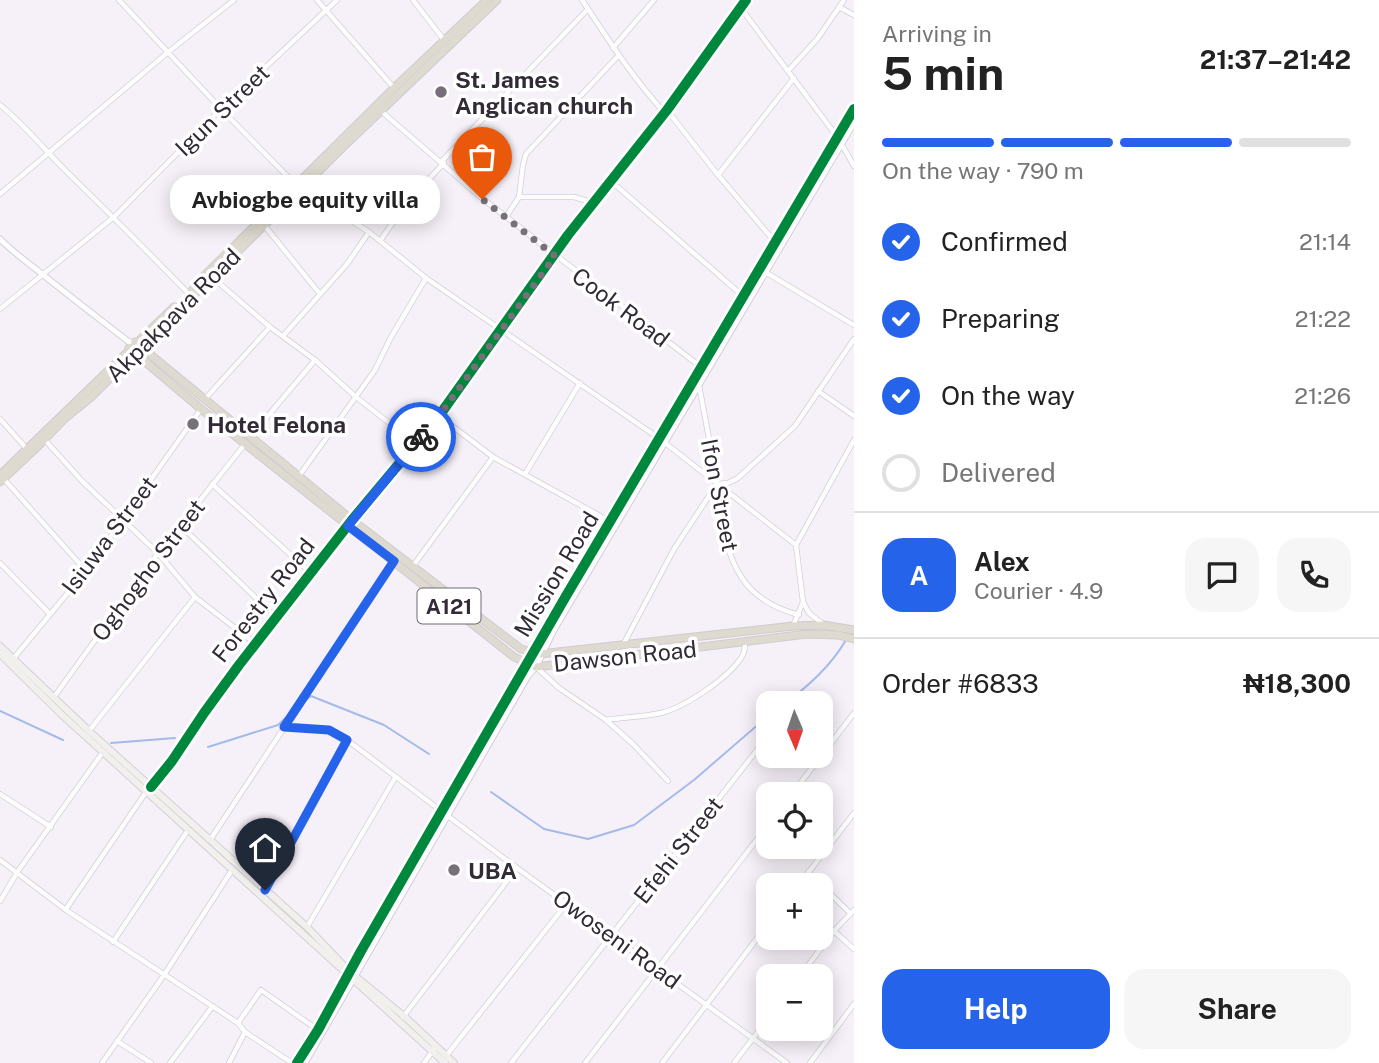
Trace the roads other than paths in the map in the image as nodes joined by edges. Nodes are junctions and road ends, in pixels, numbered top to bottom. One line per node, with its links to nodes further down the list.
1 (119, 0): 19 (street)
2 (234, 0): 19 (street)
3 (317, 0): 14 (street)
4 (338, 0): 14 (street, Igun Street)
5 (413, 0): 17 (street)
6 (487, 0): 17 (highway, Akpakpava Road)
7 (496, 0): 27 (highway, Akpakpava Road)
8 (582, 0): 15 (street)
9 (654, 0): 18 (street)
10 (746, 0): 12 (street, Forestry Road)
11 (844, 0): 13 (street)
12 (740, 7): 21 (street); 28 (street, Forestry Road)
13 (839, 7): 16 (street); 21 (street)
14 (326, 9): 23 (street); 25 (street, Igun Street)
15 (588, 9): 18 (street); 33 (street)
16 (854, 15)
17 (444, 40): 23 (highway, Akpakpava Road)
18 (613, 48): 20 (street)
19 (167, 53): 25 (street); 32 (street)
20 (618, 56): 28 (street); 39 (street)
21 (788, 71): 22 (street)
22 (794, 78): 30 (street); 35 (street)
23 (394, 88): 37 (highway, Akpakpava Road)
24 (0, 105): 32 (street)
25 (221, 109): 37 (street); 41 (street, Igun Street)
26 (854, 109): 30 (street, Mission Road)
27 (381, 111): 33 (street, Cook Road); 37 (highway, Akpakpava Road)
28 (665, 111): 35 (street); 36 (street, Forestry Road)
29 (854, 123): 31 (street, Mission Road)
30 (838, 138): 31 (street); 47 (street, Mission Road)
31 (842, 145): 34 (street); 49 (street, Mission Road)
32 (50, 153): 38 (street); 41 (street)
33 (442, 162): 42 (street, Cook Road); 46 (street)
34 (854, 166)
35 (718, 175): 47 (street)
36 (612, 182): 40 (street, Forestry Road); 55 (street)
37 (299, 187): 43 (highway, Akpakpava Road); 44 (street); 53 (highway, Akpakpava Road)
38 (0, 194)
39 (519, 197): 40 (street); 42 (street)
40 (595, 203): 48 (street, Forestry Road)
41 (114, 216): 50 (street, Igun Street); 53 (street)
42 (506, 217): 48 (street, Cook Road)
43 (264, 225): 51 (highway, Akpakpava Road); 54 (street)
44 (369, 232): 46 (street); 54 (street)
45 (0, 239): 50 (street)
46 (380, 241): 52 (street)
47 (775, 242): 55 (street, Mission Road)
48 (555, 256): 59 (street, Forestry Road); 64 (street, Cook Road)
49 (764, 272): 57 (street); 66 (street, Mission Road)
50 (43, 274): 56 (street, Igun Street); 62 (street)
51 (212, 277): 58 (street); 62 (highway, Akpakpava Road)
52 (426, 278): 59 (street); 68 (street)
53 (189, 294): 62 (highway, Akpakpava Road)
54 (320, 294): 60 (street)
55 (743, 296): 64 (street, Mission Road)
56 (0, 309)
57 (854, 325)
58 (270, 327): 60 (street); 69 (street)
59 (501, 329): 65 (street); 71 (street, Forestry Road)
60 (283, 336): 63 (street)
61 (854, 339): 67 (street)
62 (133, 346): 69 (highway, Dawson Road / A121); 70 (highway, Dawson Road / A121); 75 (highway, Akpakpava Road); 80 (highway, Akpakpava Road)
63 (315, 360): 68 (street); 74 (street)
64 (701, 368): 77 (street, Mission Road)
65 (580, 383): 77 (street); 82 (street)
66 (699, 384): 77 (street, Mission Road); 86 (street, Ifon Street)
67 (818, 391): 72 (street); 86 (street)
68 (356, 397): 78 (street); 83 (street)
69 (204, 400): 74 (highway, Dawson Road / A121)
70 (201, 410): 79 (highway, Dawson Road / A121); 87 (street, Isiuwa Street)
71 (439, 416): 78 (street, Forestry Road); 81 (street)
72 (854, 416)
73 (0, 419): 80 (street)
74 (251, 436): 83 (highway, Dawson Road / A121)
75 (45, 440): 84 (highway, Akpakpava Road); 87 (street)
76 (854, 440): 91 (street)
77 (662, 442): 86 (street); 88 (street, Mission Road); 112 (street, Mission Road)
78 (415, 443): 89 (street, Forestry Road)
79 (244, 444): 85 (street, Oghogho Street); 89 (highway, Dawson Road / A121)
80 (27, 449): 84 (highway, Akpakpava Road)
81 (493, 457): 82 (street); 95 (street)
82 (525, 474): 88 (street)
83 (299, 476): 89 (highway, Dawson Road / A121)
84 (1, 479): 96 (street)
85 (212, 484): 90 (street, Oghogho Street); 97 (street)
86 (717, 484): 91 (street); 101 (street, Ifon Street); 109 (street)
87 (122, 519): 92 (street); 96 (street, Isiuwa Street)
88 (611, 522): 112 (street, Mission Road)
89 (350, 523): 93 (highway, Dawson Road / A121); 95 (highway, Dawson Road / A121); 97 (street, Forestry Road)
90 (180, 525): 92 (street, Oghogho Street); 102 (street)
91 (796, 545): 99 (street)
92 (158, 553): 98 (street); 115 (street, Oghogho Street)
93 (394, 561): 114 (highway, Dawson Road / A121); 118 (street)
94 (0, 564): 100 (street)
95 (413, 566): 112 (highway, Dawson Road / A121)
96 (86, 571): 100 (street, Isiuwa Street)
97 (311, 573): 102 (street, Forestry Road)
98 (195, 597): 108 (street); 119 (street)
99 (803, 602): 101 (street); 103 (street)
100 (49, 613): 113 (street, Isiuwa Street)
101 (799, 615): 104 (street)
102 (277, 618): 108 (street, Forestry Road)
103 (824, 625): 104 (highway, Dawson Road); 105 (highway, Dawson Road)
104 (793, 626): 109 (highway, Dawson Road)
105 (850, 629)
106 (854, 639): 107 (highway, Dawson Road)
107 (746, 643): 114 (highway, Dawson Road); 117 (street)
108 (256, 644): 126 (street, Forestry Road)
109 (623, 645): 112 (highway, Dawson Road)
110 (0, 646): 113 (main road)
111 (0, 654): 122 (main road)
112 (537, 654): 114 (street, Mission Road)
113 (13, 659): 115 (main road)
114 (532, 665): 117 (street); 129 (street, Mission Road)
115 (54, 697): 119 (main road)
116 (854, 713): 120 (street)
117 (606, 720): 125 (street)
118 (284, 727): 121 (street, Owoseni Road); 132 (street)
119 (89, 732): 122 (main road)
120 (833, 738)
121 (347, 740): 124 (street, Owoseni Road); 139 (street)
122 (105, 750): 126 (main road); 130 (street)
123 (756, 751): 146 (street, Efehi Street)
124 (396, 778): 129 (street, Owoseni Road); 144 (street)
125 (667, 781)
126 (148, 789): 131 (main road); 132 (main road); 142 (street)
127 (0, 794): 130 (street)
128 (854, 813): 138 (street)
129 (445, 814): 135 (street, Owoseni Road); 153 (street, Mission Road)
130 (51, 827): 137 (street)
131 (188, 830): 136 (main road); 148 (street)
132 (210, 841): 139 (main road)
133 (756, 841): 151 (street)
134 (0, 860): 137 (street)
135 (517, 868): 141 (street, Owoseni Road); 157 (street)
136 (232, 870): 152 (street); 153 (main road)
137 (18, 871): 140 (street); 142 (street)
138 (808, 872): 143 (street)
139 (265, 890): 144 (main road)
140 (0, 901)
141 (567, 903): 146 (street, Owoseni Road); 165 (street)
142 (65, 909): 148 (street)
143 (852, 912): 145 (street)
144 (307, 927): 153 (main road)
145 (834, 931): 149 (street); 150 (street)
146 (611, 935): 151 (street, Owoseni Road); 174 (street, Efehi Street)
147 (756, 940): 154 (street)
148 (113, 942): 152 (street)
149 (854, 949)
150 (809, 964)
151 (658, 969): 154 (street, Owoseni Road); 175 (street)
152 (164, 975): 156 (street); 163 (street)
153 (351, 975): 157 (main road); 159 (street, Mission Road); 171 (street, Mission Road)
154 (707, 1004): 162 (street, Owoseni Road); 176 (street)
155 (854, 1004): 179 (street)
156 (212, 1007): 158 (street); 168 (street)
157 (402, 1019): 164 (main road)
158 (239, 1023): 159 (street); 160 (street)
159 (318, 1030): 170 (street, Mission Road)
160 (245, 1032): 169 (street); 170 (street)
161 (756, 1035): 162 (street)
162 (754, 1038): 177 (street); 178 (street, Owoseni Road)
163 (117, 1041): 166 (street); 167 (street)
164 (434, 1049): 165 (main road); 172 (street)
165 (445, 1060): 173 (main road)
166 (102, 1063)
167 (151, 1063)
168 (170, 1063)
169 (229, 1063)
170 (295, 1063)
171 (305, 1063)
172 (424, 1063)
173 (454, 1063)
174 (511, 1063)
175 (586, 1063)
176 (662, 1063)
177 (734, 1063)
178 (787, 1063)
179 (810, 1063)

